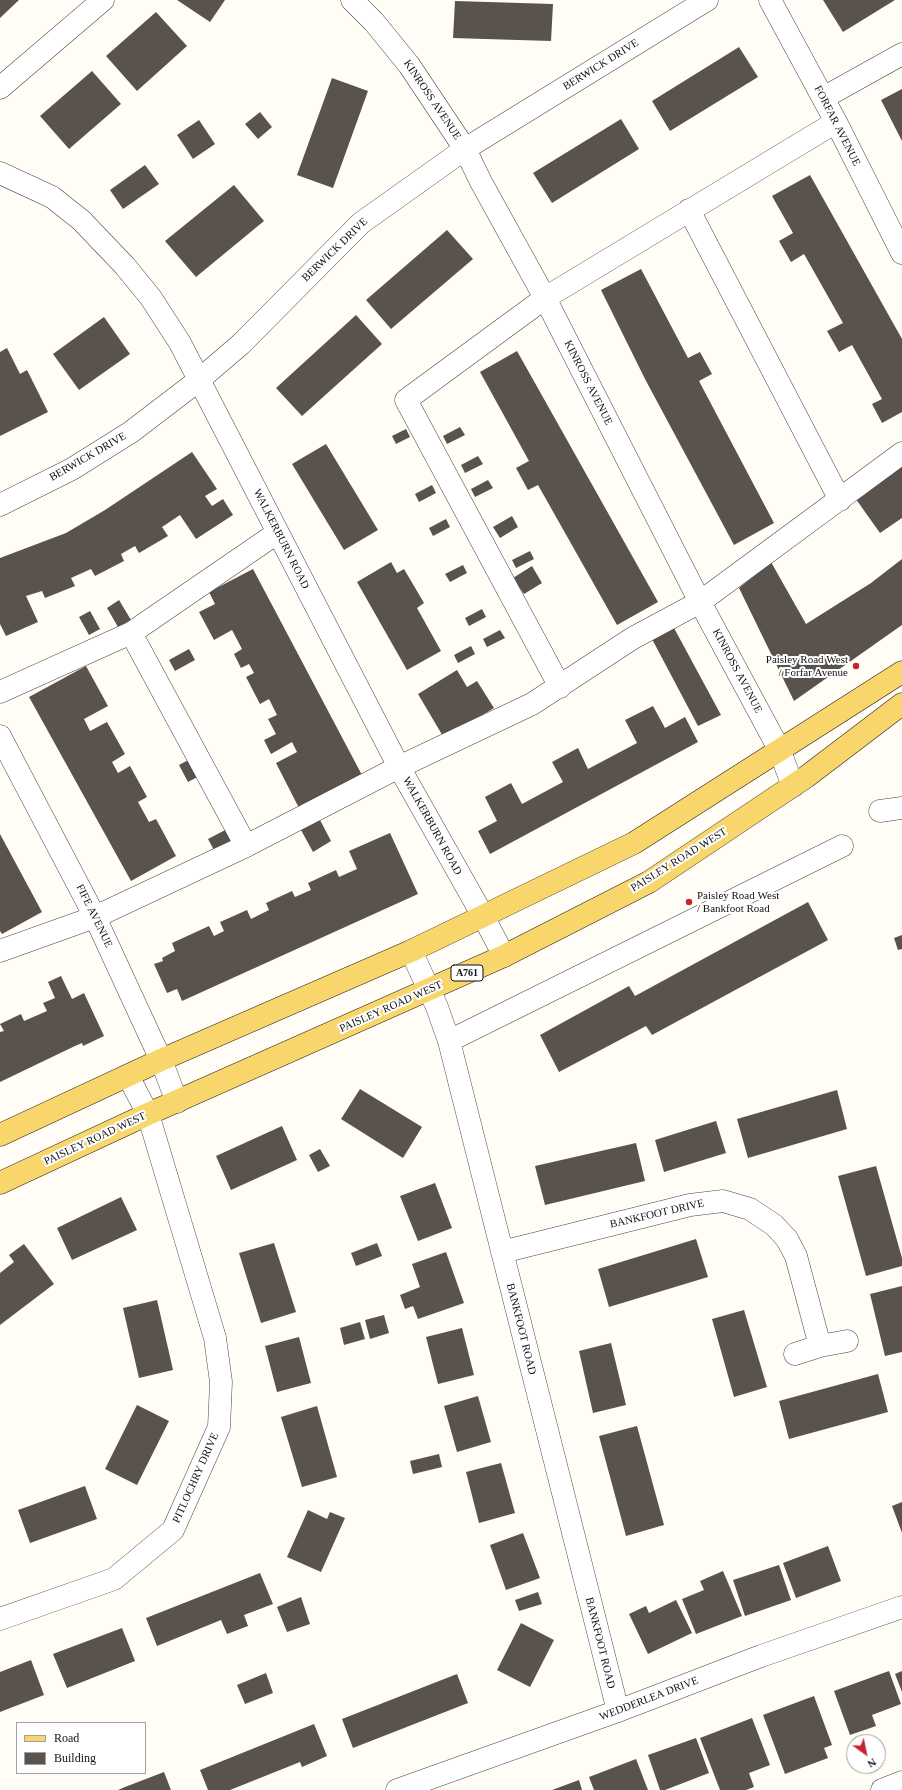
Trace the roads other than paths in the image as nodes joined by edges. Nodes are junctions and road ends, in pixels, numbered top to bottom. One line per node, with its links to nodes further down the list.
1 (103, 0): 6 (street)
2 (352, 0): 9 (street, KINROSS AVENUE)
3 (706, 0): 9 (street, BERWICK DRIVE)
4 (770, 0): 7 (street, FORFAR AVENUE)
5 (902, 54): 7 (street)
6 (0, 88)
7 (823, 98): 8 (street, FORFAR AVENUE)
8 (836, 122): 11 (street); 12 (street, FORFAR AVENUE)
9 (465, 148): 13 (street, KINROSS AVENUE); 14 (street, BERWICK DRIVE)
10 (0, 173): 14 (street, WALKERBURN ROAD)
11 (690, 210): 13 (street); 16 (street)
12 (902, 253)
13 (545, 298): 19 (street, KINROSS AVENUE); 22 (street)
14 (199, 380): 17 (street, BERWICK DRIVE); 18 (street, WALKERBURN ROAD)
15 (902, 453): 16 (street)
16 (840, 500): 19 (street)
17 (0, 505)
18 (277, 533): 20 (street); 27 (street, WALKERBURN ROAD)
19 (700, 602): 22 (street); 26 (street, KINROSS AVENUE)
20 (131, 633): 23 (street); 31 (street)
21 (902, 672): 26 (main road)
22 (560, 687): 27 (street)
23 (0, 692)
24 (902, 704): 28 (main road, PAISLEY ROAD WEST / A761)
25 (0, 736): 34 (street, FIFE AVENUE)
26 (779, 749): 28 (street, KINROSS AVENUE); 33 (main road)
27 (399, 767): 31 (street); 33 (street, WALKERBURN ROAD)
28 (793, 786): 37 (main road, PAISLEY ROAD WEST / A761)
29 (902, 808): 30 (street)
30 (880, 811)
31 (246, 846): 34 (street)
32 (842, 846): 39 (street)
33 (483, 916): 36 (main road); 37 (street, WALKERBURN ROAD)
34 (95, 917): 35 (street); 40 (street, FIFE AVENUE)
35 (0, 951)
36 (412, 952): 38 (street, BANKFOOT ROAD); 40 (main road)
37 (504, 956): 38 (main road, PAISLEY ROAD WEST / A761)
38 (429, 990): 39 (street, BANKFOOT ROAD); 42 (main road, PAISLEY ROAD WEST / A761)
39 (448, 1041): 46 (street, BANKFOOT ROAD)
40 (161, 1060): 41 (main road); 42 (street, FIFE AVENUE)
41 (128, 1076): 43 (street, PITLOCHRY DRIVE); 44 (main road)
42 (177, 1102): 43 (main road, PAISLEY ROAD WEST / A761)
43 (148, 1114): 45 (main road, PAISLEY ROAD WEST / A761); 51 (street, PITLOCHRY DRIVE)
44 (0, 1135)
45 (0, 1183)
46 (502, 1252): 48 (street, BANKFOOT DRIVE); 52 (street, BANKFOOT ROAD)
47 (847, 1341): 48 (street)
48 (820, 1346): 49 (street)
49 (794, 1354)
50 (902, 1607): 52 (street, WEDDERLEA DRIVE)
51 (0, 1619)
52 (618, 1711): 54 (street, WEDDERLEA DRIVE)
53 (902, 1782): 55 (street)
54 (397, 1790)
55 (882, 1790)

